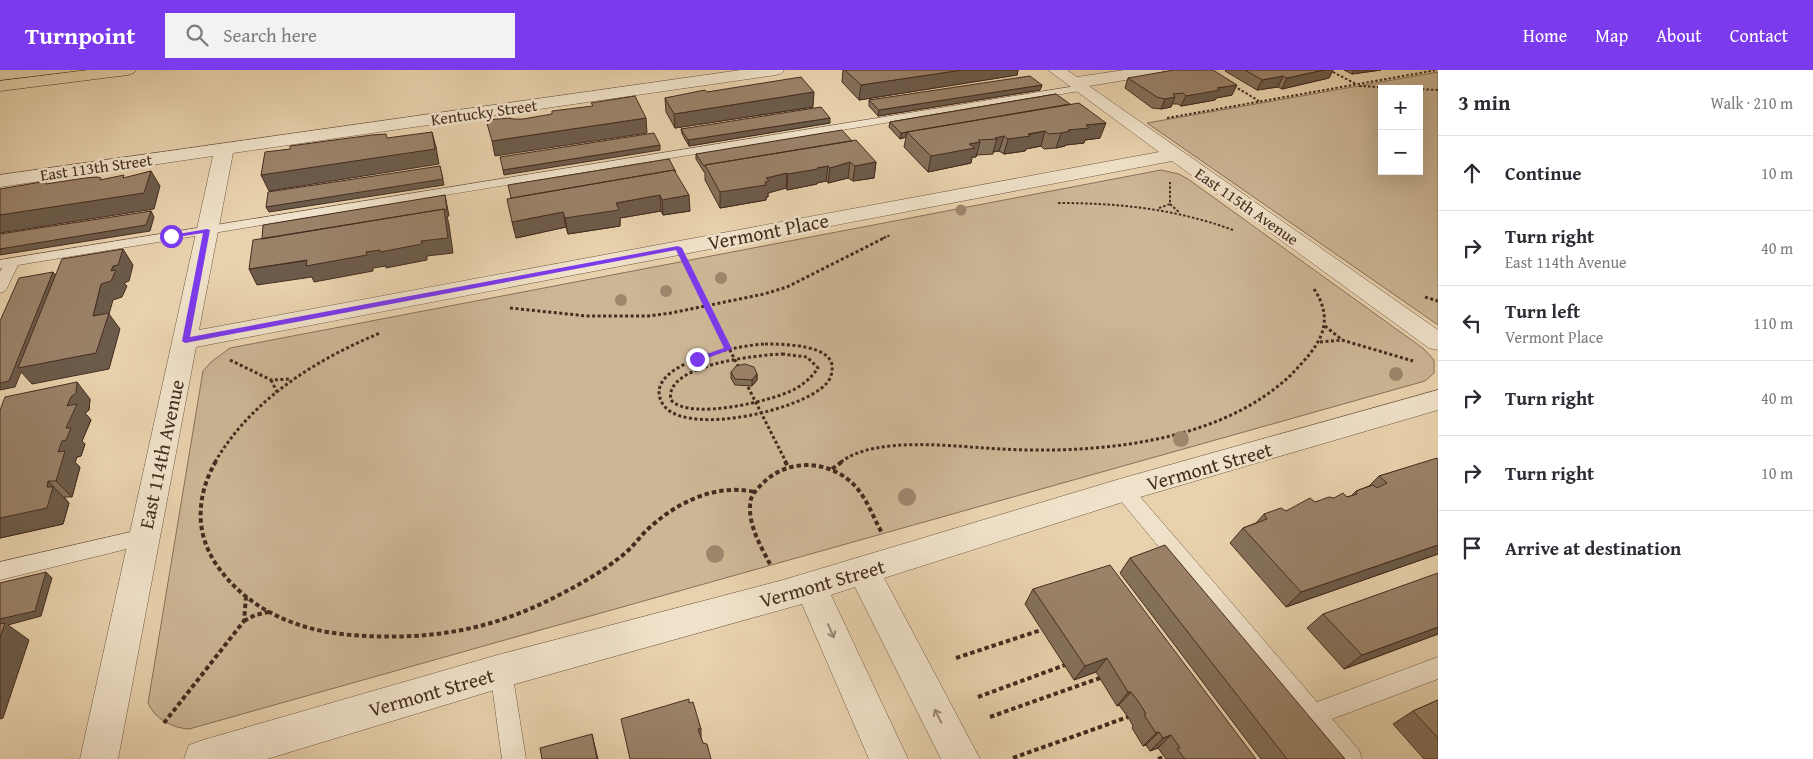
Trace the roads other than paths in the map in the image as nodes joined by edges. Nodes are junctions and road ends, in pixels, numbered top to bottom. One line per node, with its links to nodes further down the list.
1 (128, 70): 6 (highway)
2 (776, 70): 7 (street, Kentucky Street)
3 (1056, 70): 5 (street, East 115th Avenue)
4 (1154, 70): 5 (street)
5 (1078, 85): 9 (street, East 115th Avenue); 11 (lane)
6 (0, 86)
7 (224, 149): 8 (street, Kentucky Street); 11 (street, East 114th Avenue)
8 (192, 154): 10 (street, East 113th Street)
9 (1175, 155): 14 (street, Vermont Place); 15 (street, East 115th Avenue)
10 (0, 181)
11 (207, 230): 12 (lane); 14 (street, East 114th Avenue)
12 (6, 263): 13 (lane)
13 (0, 288)
14 (185, 341): 18 (street, East 114th Avenue)
15 (1438, 342)
16 (1438, 400): 17 (street, Vermont Street)
17 (1123, 490): 20 (street, Vermont Street); 24 (lane)
18 (144, 537): 19 (lane); 25 (street, East 114th Avenue)
19 (0, 570)
20 (864, 571): 21 (street, Vermont Street); 29 (street, one-way to 20)
21 (811, 587): 23 (street, Vermont Street); 28 (street, one-way to 28)
22 (1438, 668): 24 (lane)
23 (501, 671): 26 (street, Vermont Street); 27 (lane)
24 (1313, 715): 30 (lane)
25 (99, 759)
26 (203, 759)
27 (514, 759)
28 (889, 759)
29 (961, 759)
30 (1350, 759)

